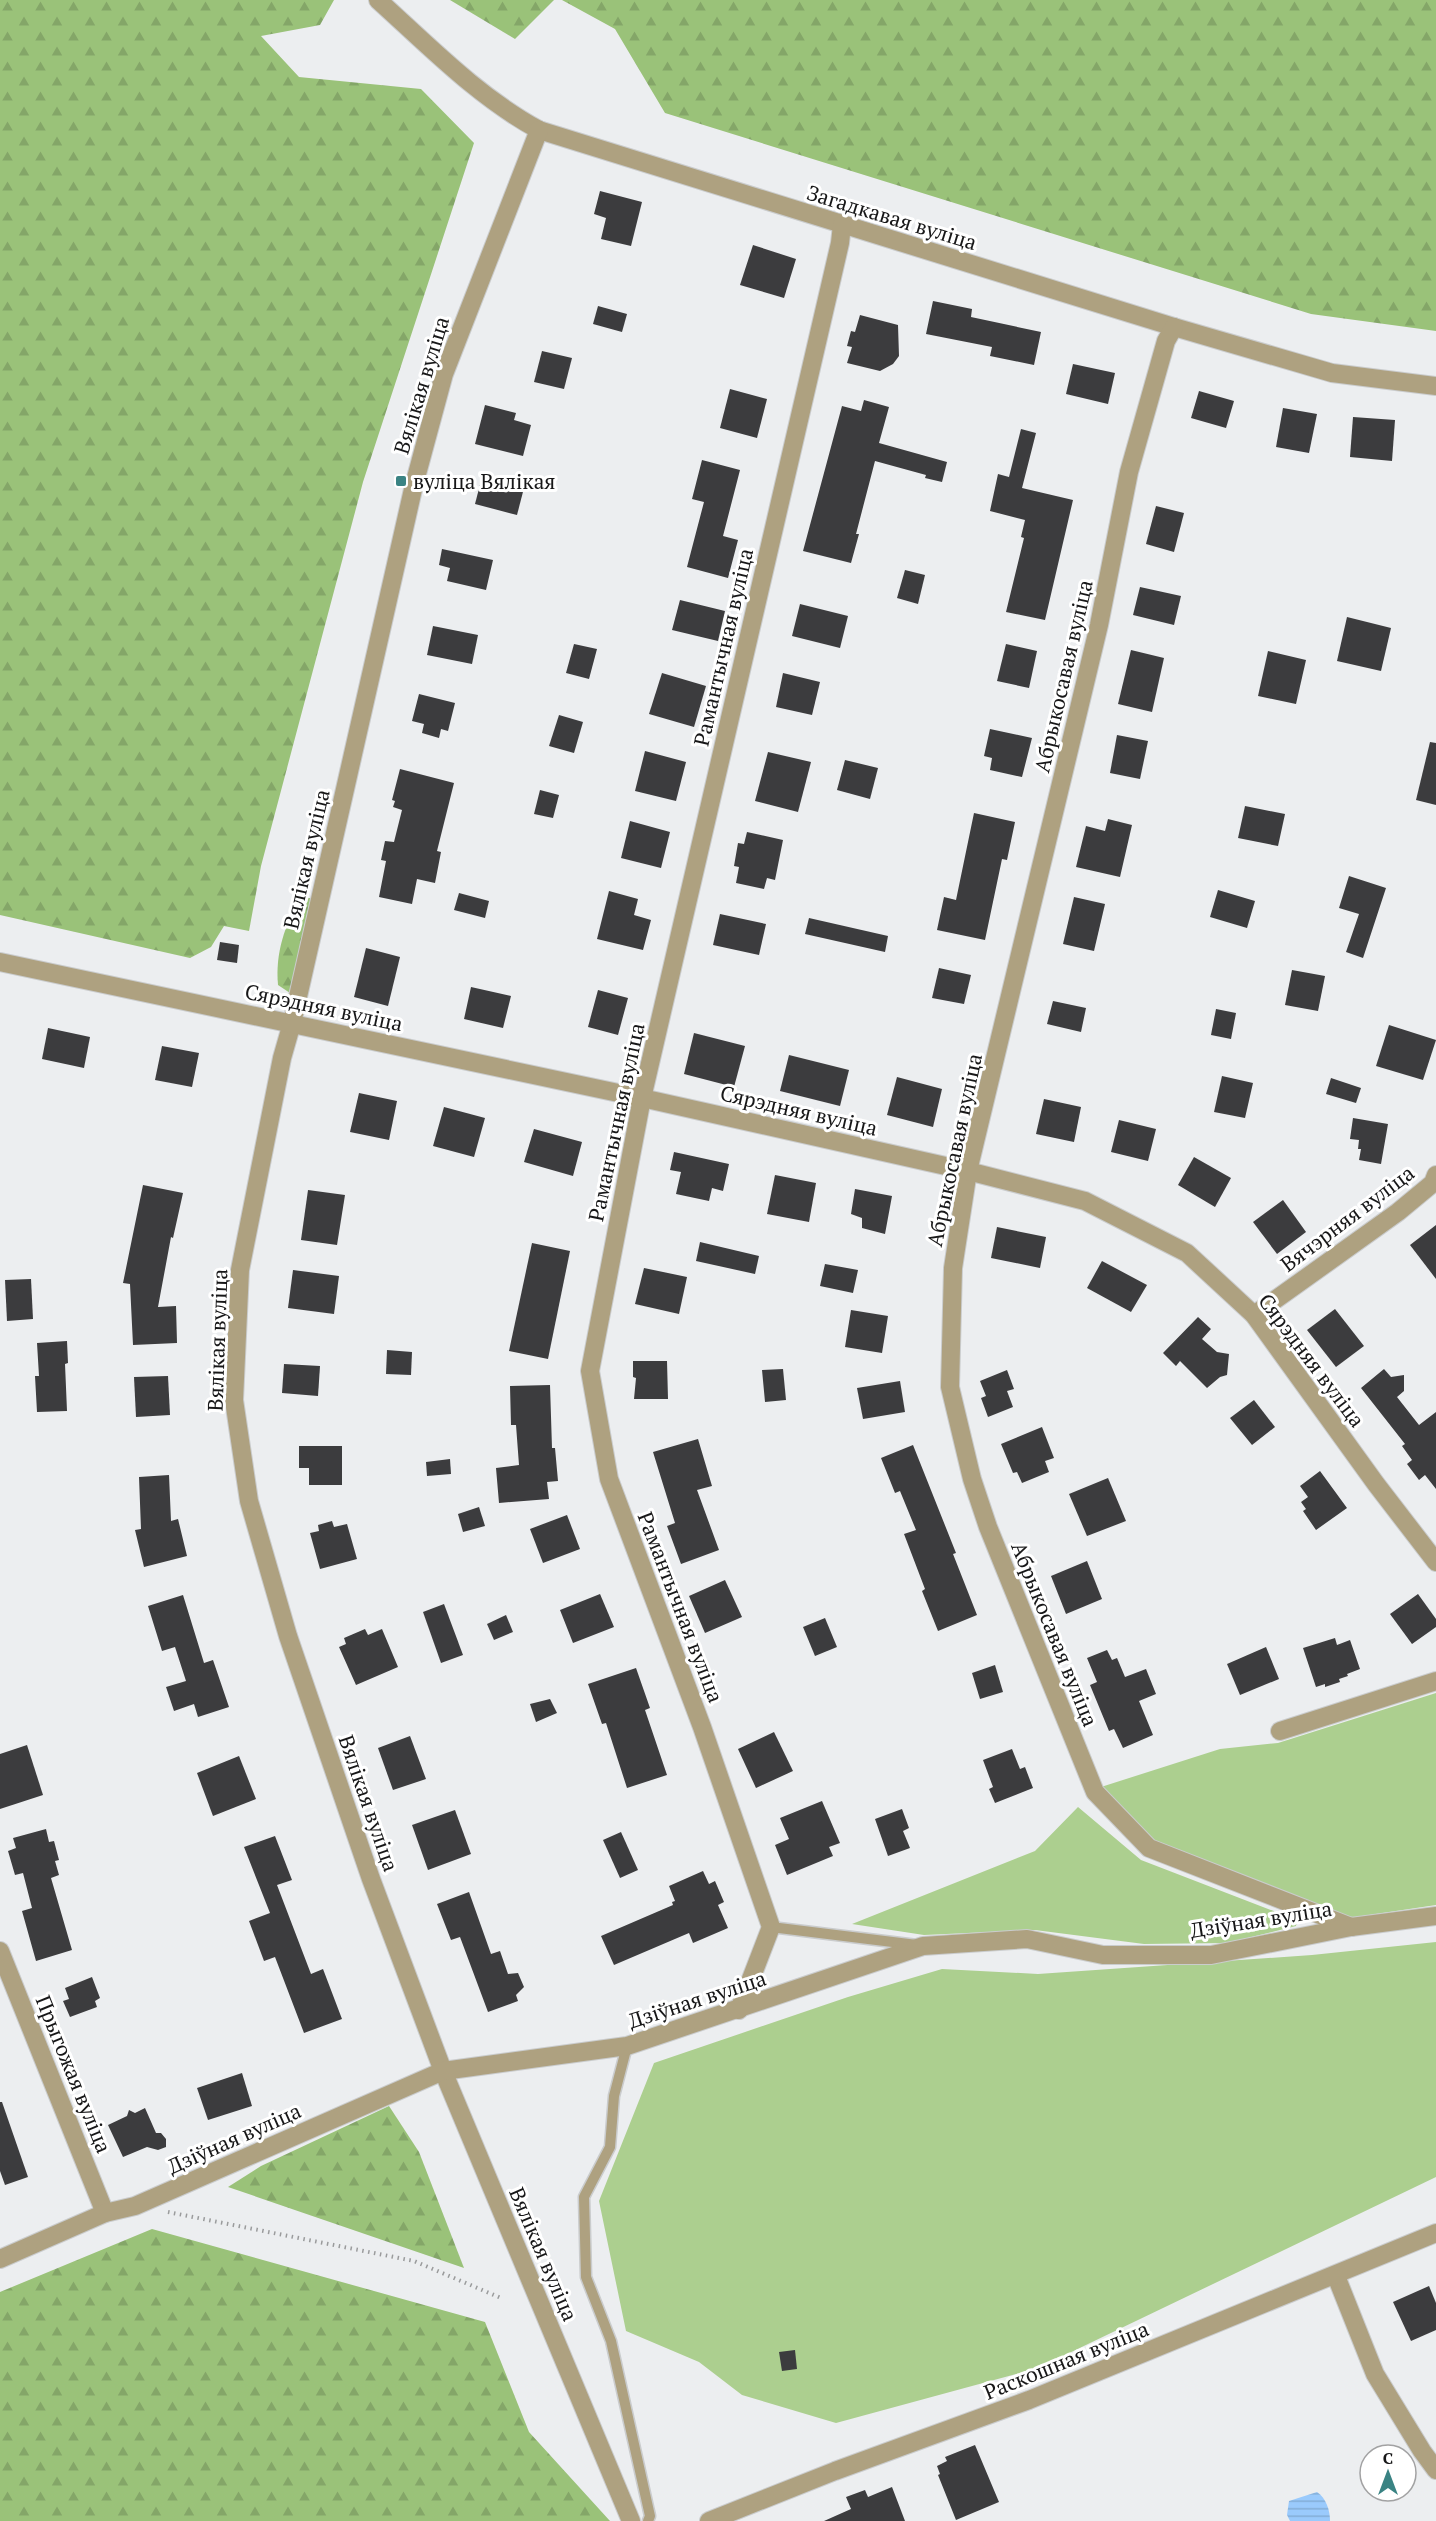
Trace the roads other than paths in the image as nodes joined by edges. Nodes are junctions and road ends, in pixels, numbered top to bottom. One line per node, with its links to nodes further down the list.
1 (378, 0): 2 (street, Загадкавая вуліца)
2 (539, 130): 3 (street, Загадкавая вуліца); 7 (street, Вялікая вуліца)
3 (842, 225): 4 (street, Загадкавая вуліца); 8 (street, Рамантычная вуліца)
4 (1174, 327): 5 (street, Загадкавая вуліца); 9 (street, Абрыкосавая вуліца)
5 (1436, 386)
6 (0, 962): 7 (street, Сярэдняя вуліца)
7 (292, 1023): 8 (street, Сярэдняя вуліца); 22 (street, Вялікая вуліца)
8 (642, 1098): 9 (street, Сярэдняя вуліца); 16 (street, Рамантычная вуліца)
9 (968, 1171): 11 (street, Сярэдняя вуліца); 17 (street, Абрыкосавая вуліца)
10 (1436, 1175): 11 (street, Вячэрняя вуліца)
11 (1254, 1315): 12 (street, Сярэдняя вуліца)
12 (1436, 1562)
13 (1436, 1681): 14 (street)
14 (1280, 1731)
15 (1436, 1916): 17 (street, Дзіўная вуліца)
16 (771, 1927): 18 (lane); 20 (street)
17 (1351, 1927): 18 (street, Дзіўная вуліца)
18 (923, 1946): 20 (street, Дзіўная вуліца)
19 (0, 1951): 23 (street, Прыгожая вуліца)
20 (739, 2010): 21 (street, Дзіўная вуліца)
21 (627, 2046): 22 (street, Дзіўная вуліца); 29 (lane)
22 (443, 2071): 23 (street, Дзіўная вуліца); 28 (street, Вялікая вуліца)
23 (105, 2213): 25 (street, Дзіўная вуліца)
24 (1436, 2233): 26 (street, Раскошная вуліца)
25 (0, 2259)
26 (1336, 2276): 27 (street); 30 (street, Раскошная вуліца)
27 (1436, 2470)
28 (631, 2521)
29 (648, 2521)
30 (709, 2521)

